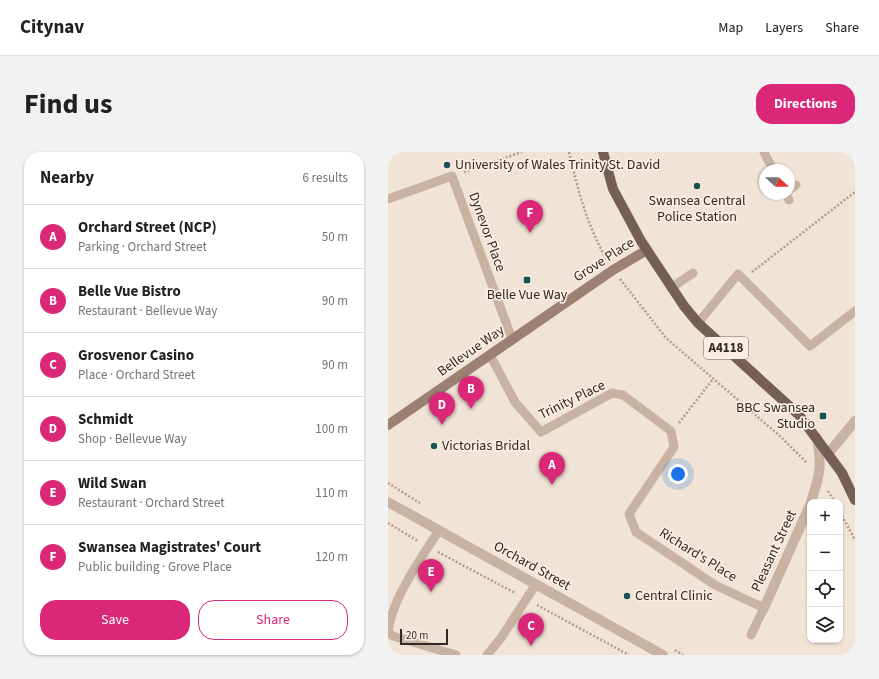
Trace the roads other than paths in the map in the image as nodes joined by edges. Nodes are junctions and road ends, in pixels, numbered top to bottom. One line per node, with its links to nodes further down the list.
1 (603, 152): 5 (main road, Grove Place / A4118)
2 (764, 152): 3 (lane)
3 (770, 164)
4 (388, 200): 11 (lane, Dynevor Place)
5 (647, 250): 7 (main road, A4118); 8 (main road, Grove Place)
6 (693, 273): 7 (lane)
7 (671, 288): 10 (main road, A4118)
8 (569, 300): 11 (main road, Bellevue Way)
9 (855, 311): 10 (lane)
10 (698, 323): 15 (main road, A4118)
11 (512, 340): 12 (main road, Bellevue Way)
12 (490, 355): 14 (main road, Bellevue Way); 21 (lane, Trinity Place)
13 (855, 421): 16 (street)
14 (388, 425)
15 (816, 436): 16 (main road, A4118); 17 (street, Pleasant Street)
16 (828, 454): 18 (main road, A4118)
17 (812, 499)
18 (855, 500)
19 (388, 502): 22 (street, Orchard Street)
20 (807, 512): 24 (street, Pleasant Street)
21 (629, 514): 24 (lane, Richard's Place)
22 (439, 530): 23 (street, Orchard Street); 26 (lane)
23 (536, 584): 27 (lane); 28 (street, Orchard Street)
24 (764, 608): 25 (lane)
25 (751, 635)
26 (456, 655)
27 (486, 655)
28 (663, 655)

